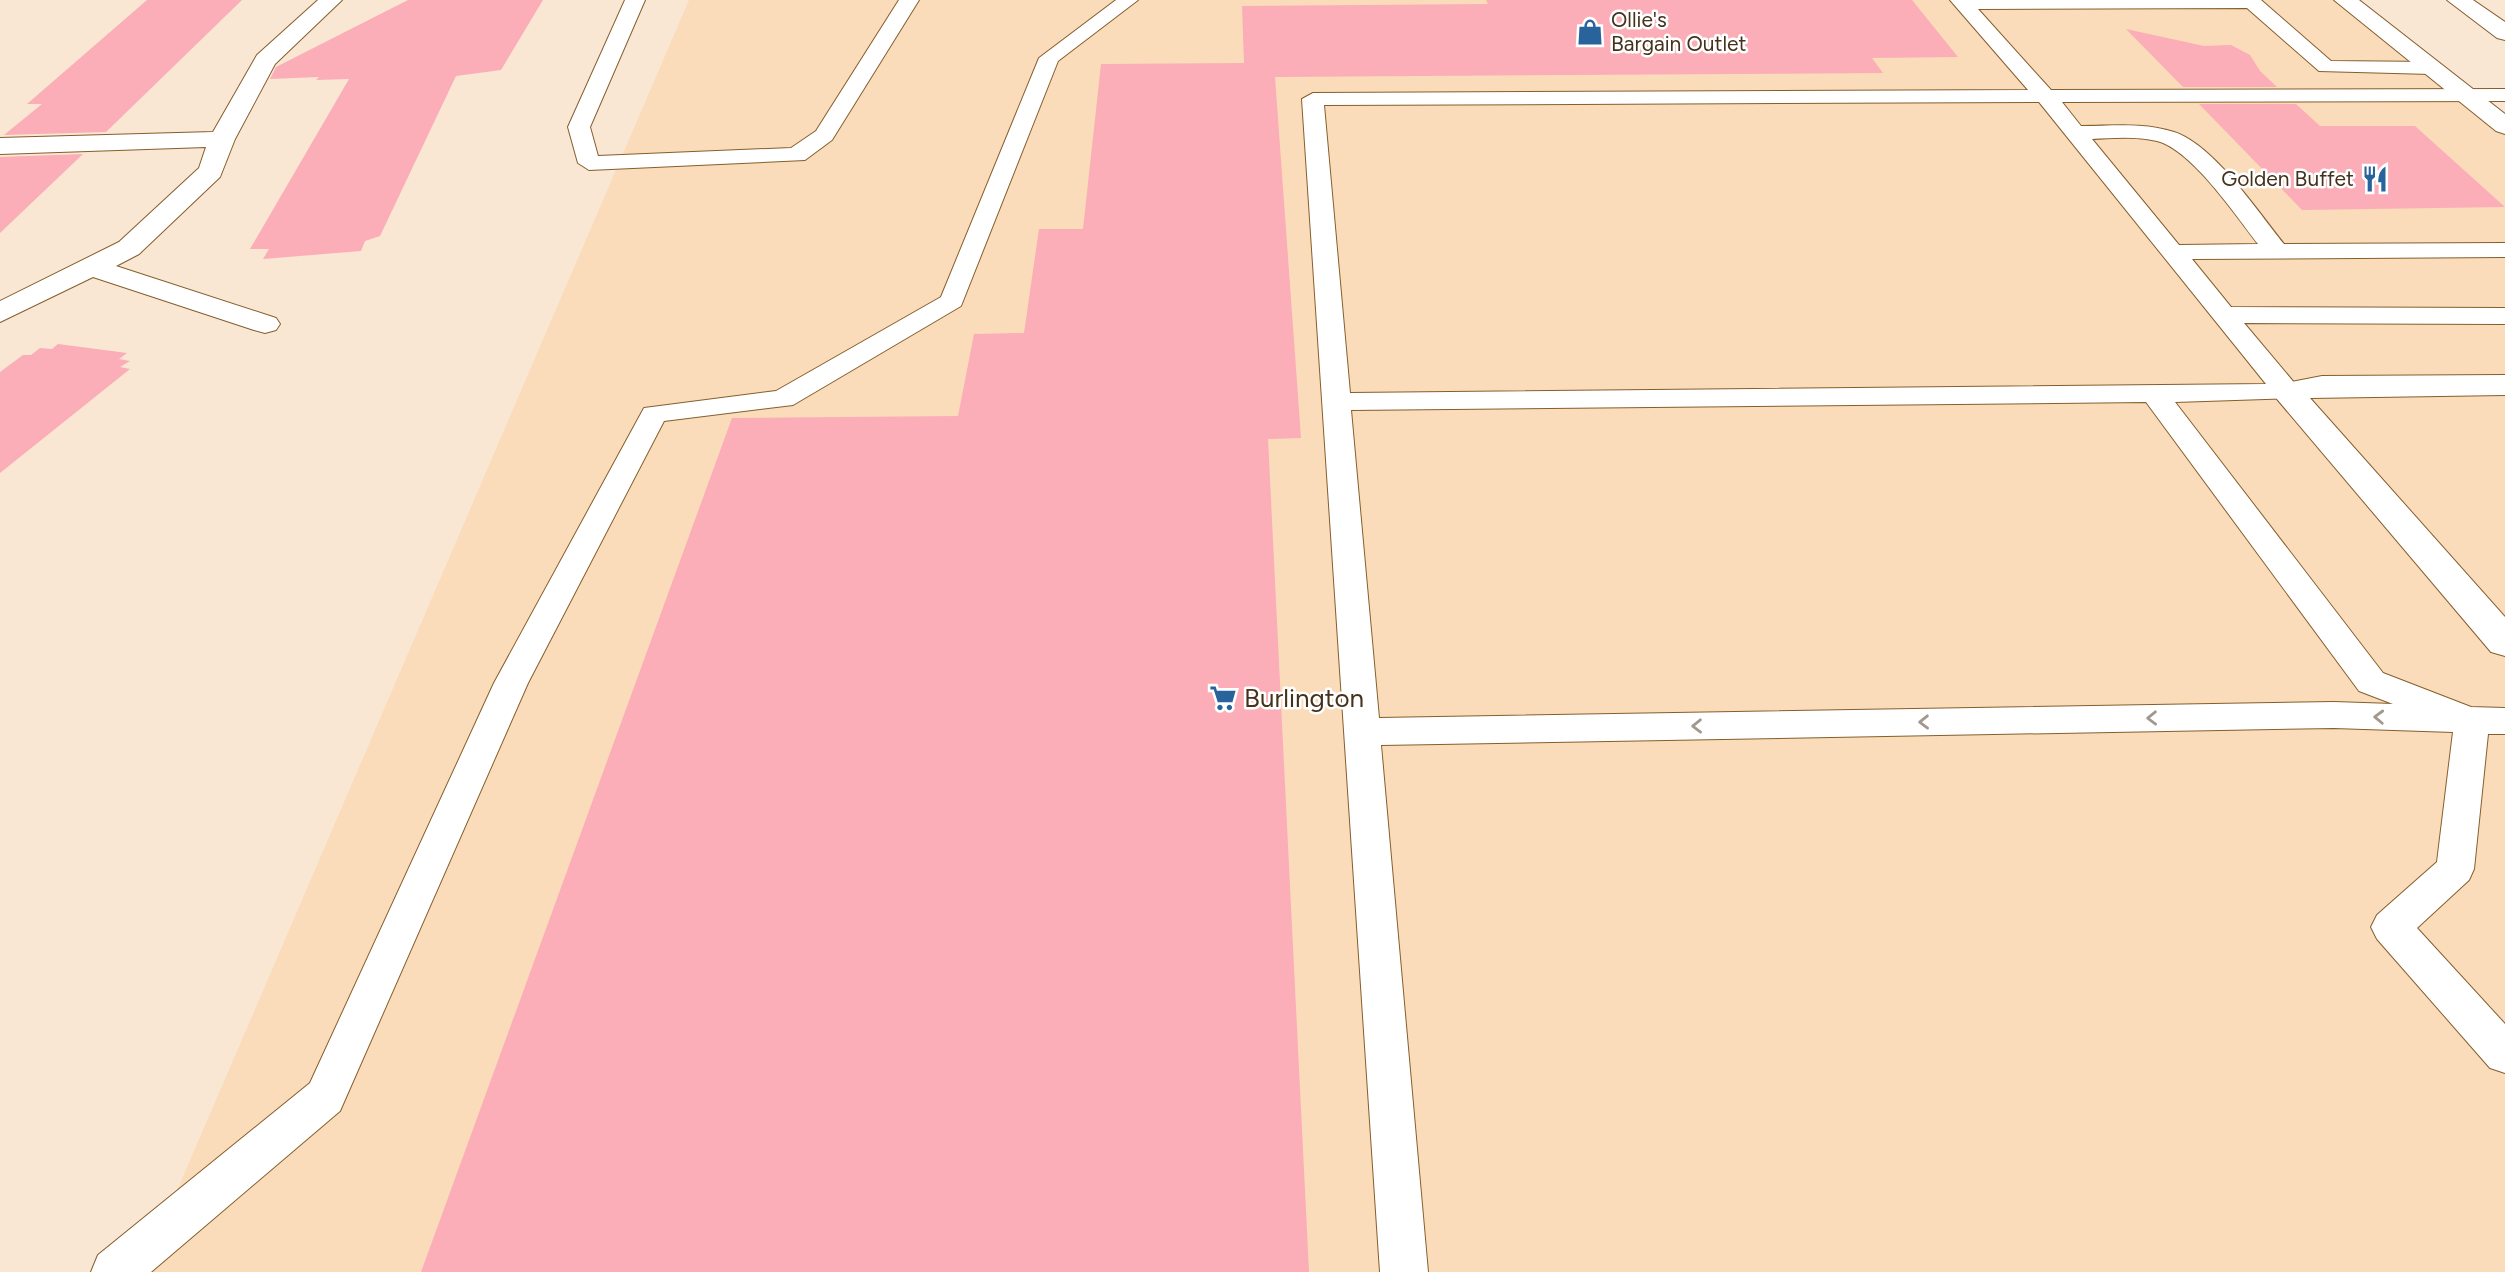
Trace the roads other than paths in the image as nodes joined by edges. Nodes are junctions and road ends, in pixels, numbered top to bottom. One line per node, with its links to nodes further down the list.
1 (331, 0): 16 (main road)
2 (635, 0): 3 (lane)
3 (909, 0)
4 (1128, 0): 34 (lane)
5 (2345, 0): 10 (main road)
6 (2458, 0): 9 (main road)
7 (2251, 1): 8 (lane); 10 (lane)
8 (1961, 2): 13 (lane)
9 (2505, 33)
10 (2431, 68): 11 (main road)
11 (2464, 93): 12 (lane); 13 (lane); 14 (main road)
12 (2505, 95)
13 (2045, 96): 15 (lane); 29 (lane)
14 (2505, 126)
15 (2075, 133): 19 (lane); 20 (lane)
16 (222, 139): 17 (main road); 21 (main road)
17 (0, 146)
18 (2505, 250): 19 (lane)
19 (2277, 251): 20 (lane)
20 (2172, 252): 23 (lane)
21 (91, 267): 22 (main road); 25 (main road)
22 (0, 313)
23 (2224, 315): 24 (lane); 28 (lane)
24 (2505, 316)
25 (265, 324)
26 (2505, 385): 28 (main road)
27 (2153, 392): 28 (lane); 29 (lane); 31 (lane)
28 (2287, 392): 30 (main road)
29 (1338, 402): 32 (lane)
30 (2505, 642)
31 (2488, 721): 32 (lane, one-way to 32); 33 (lane)
32 (1363, 732): 35 (lane)
33 (2505, 1054)
34 (115, 1272)
35 (1404, 1272)

